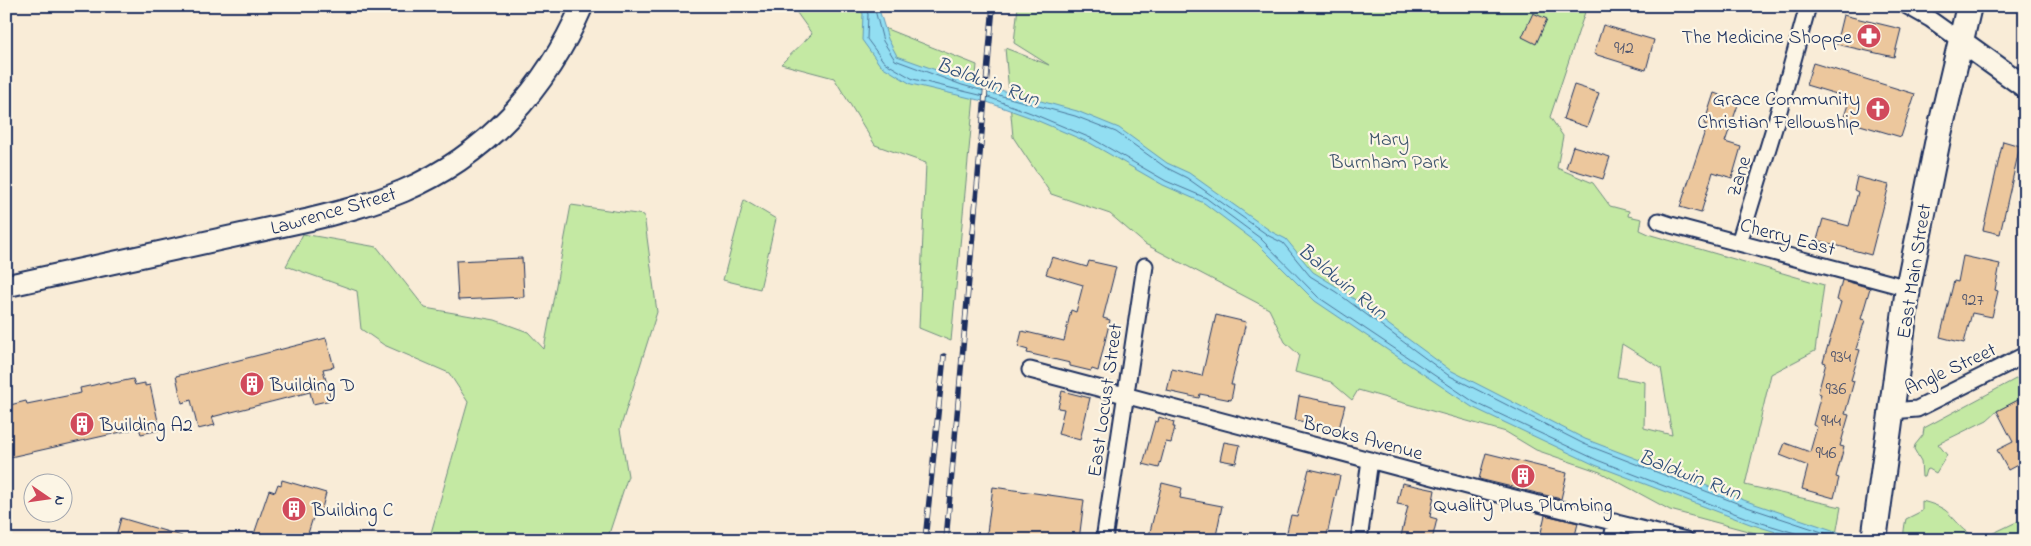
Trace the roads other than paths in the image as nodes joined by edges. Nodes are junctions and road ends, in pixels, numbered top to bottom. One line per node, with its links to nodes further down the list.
1 (582, 6): 10 (street, Lawrence Street)
2 (1808, 6): 8 (street, Zane)
3 (1907, 6): 5 (street)
4 (1969, 6): 5 (main road, East Main Street)
5 (1961, 41): 6 (street); 11 (main road, East Main Street)
6 (2025, 87)
7 (1659, 221): 8 (street, Cherry East)
8 (1739, 243): 11 (street, Cherry East)
9 (1145, 266): 14 (street, East Locust Street)
10 (6, 286)
11 (1908, 288): 15 (main road, East Main Street)
12 (2025, 355): 15 (street, Angle Street)
13 (1030, 370): 14 (street, Brooks Avenue)
14 (1125, 395): 16 (street, Brooks Avenue); 19 (street, East Locust Street)
15 (1891, 411): 18 (main road, East Main Street)
16 (1370, 460): 17 (street, Brooks Avenue); 20 (street)
17 (1614, 522): 21 (street); 22 (street, Brooks Avenue)
18 (1875, 532)
19 (1104, 540)
20 (1359, 540)
21 (1612, 540)
22 (1686, 540)

